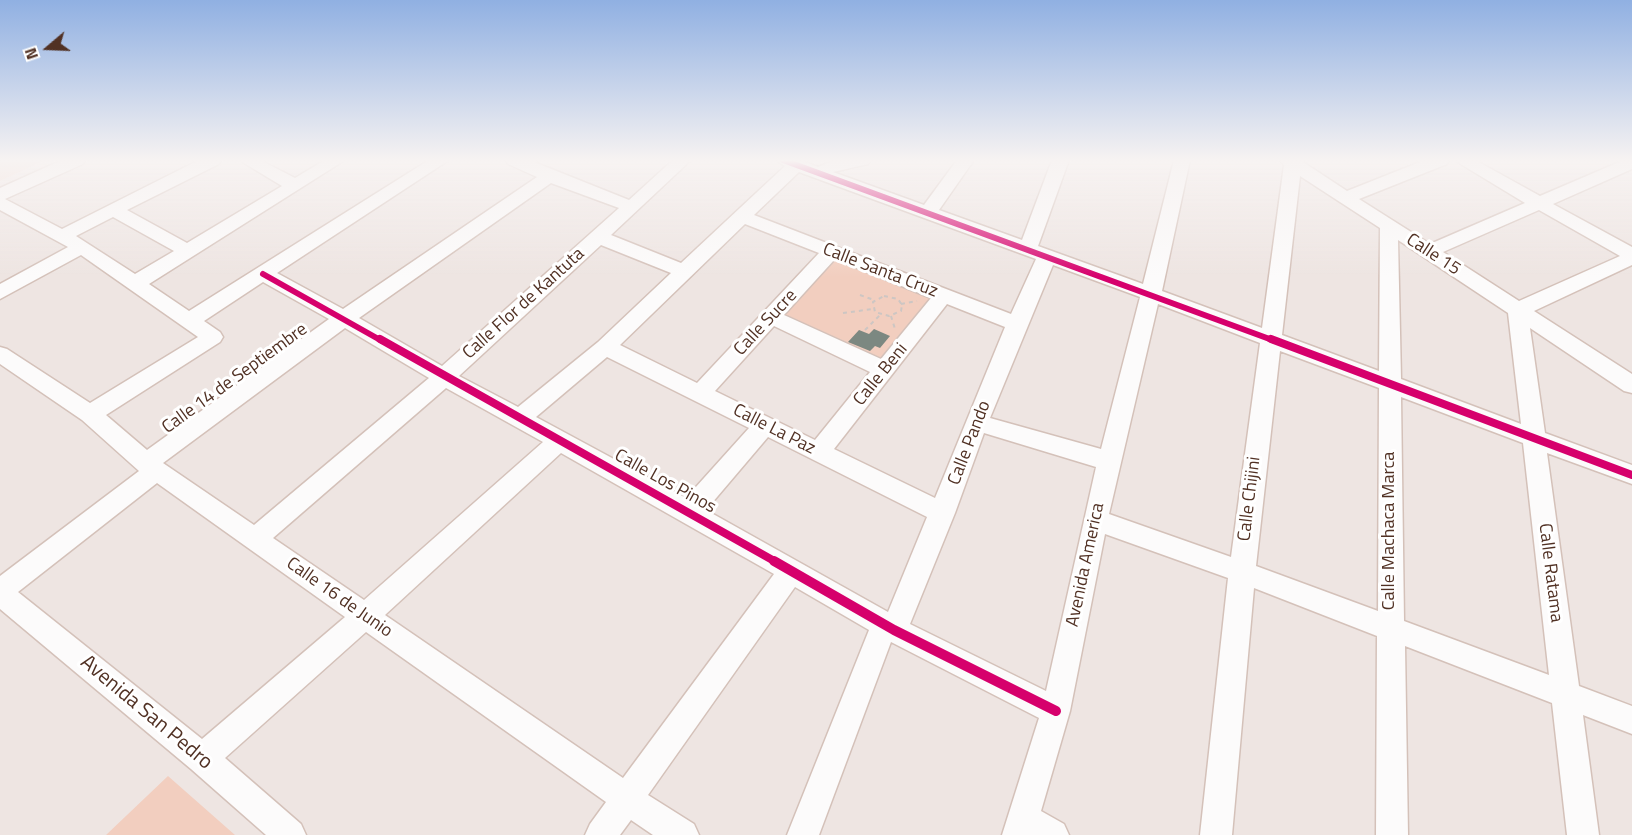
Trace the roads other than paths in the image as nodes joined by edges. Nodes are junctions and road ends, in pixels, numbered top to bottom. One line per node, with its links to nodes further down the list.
1 (134, 199): 19 (street)
2 (271, 199): 26 (street)
3 (380, 199): 32 (street)
4 (508, 199): 39 (street, Calle 14 de Septiembre)
5 (614, 199): 18 (street)
6 (641, 199): 18 (street, Calle Flor de Kantuta)
7 (759, 199): 21 (street)
8 (890, 199): 20 (street)
9 (938, 199): 20 (street)
10 (1051, 199): 29 (street, Calle Pando)
11 (1173, 199): 35 (street, Avenida America)
12 (1286, 199): 42 (street, Calle Chijini)
13 (1346, 199): 22 (street, Calle 15)
14 (1531, 199): 17 (street)
15 (1547, 199): 17 (street)
16 (0, 203): 23 (street)
17 (1538, 203): 28 (street); 30 (street)
18 (632, 207): 24 (street, Calle Flor de Kantuta)
19 (112, 210): 23 (street); 26 (street)
20 (928, 213): 29 (street)
21 (744, 217): 27 (street, Calle Santa Cruz); 31 (street)
22 (1389, 227): 28 (street, Calle 15); 47 (street, Calle Machaca Marca)
23 (62, 236): 25 (street)
24 (598, 237): 31 (street); 46 (street, Calle Flor de Kantuta)
25 (82, 247): 33 (street); 34 (street)
26 (187, 251): 33 (street)
27 (831, 252): 36 (street, Calle Santa Cruz); 38 (street, Calle Sucre)
28 (1427, 252): 37 (street, Calle 15)
29 (1038, 253): 35 (street); 41 (street, Calle Pando)
30 (1632, 257): 37 (street)
31 (683, 271): 43 (street)
32 (263, 274): 39 (street, Calle Los Pinos); 40 (street)
33 (134, 284): 40 (street)
34 (0, 292)
35 (1151, 294): 42 (street); 57 (street, Avenida America)
36 (943, 296): 41 (street, Calle Santa Cruz); 45 (street, Calle Beni)
37 (1518, 310): 48 (street, Calle 15); 54 (street, Calle Ratama)
38 (772, 317): 45 (street); 49 (street, Calle Sucre)
39 (344, 318): 46 (street, Calle Los Pinos); 58 (street, Calle 14 de Septiembre)
40 (190, 320): 50 (street)
41 (1017, 324): 52 (street, Calle Pando)
42 (1270, 339): 47 (street); 65 (street, Calle Chijini)
43 (605, 347): 49 (street, Calle La Paz); 51 (street)
44 (0, 354): 50 (street, Calle 16 de Junio)
45 (886, 370): 56 (street, Calle Beni)
46 (444, 377): 51 (street, Calle Los Pinos); 63 (street, Calle Flor de Kantuta)
47 (1389, 385): 54 (street); 69 (street, Calle Machaca Marca)
48 (1632, 385)
49 (700, 393): 53 (street, Calle La Paz)
50 (90, 414): 58 (street, Calle 16 de Junio)
51 (520, 418): 55 (street, Calle Los Pinos)
52 (978, 423): 57 (street); 61 (street, Calle Pando)
53 (765, 425): 56 (street, Calle La Paz); 60 (street)
54 (1534, 438): 59 (street); 70 (street, Calle Ratama)
55 (559, 441): 60 (street, Calle Los Pinos); 67 (street)
56 (818, 452): 61 (street, Calle La Paz)
57 (1109, 461): 62 (street, Avenida America)
58 (151, 467): 63 (street, Calle 16 de Junio); 66 (street, Calle 14 de Septiembre)
59 (1632, 475)
60 (689, 512): 64 (street, Calle Los Pinos)
61 (943, 513): 68 (street, Calle Pando)
62 (1095, 520): 65 (street); 71 (street, Avenida America)
63 (255, 539): 67 (street, Calle 16 de Junio)
64 (791, 572): 68 (street, Calle Los Pinos); 74 (street)
65 (1242, 572): 69 (street); 81 (street, Calle Chijini)
66 (0, 592): 73 (street, Avenida San Pedro)
67 (365, 616): 73 (street); 74 (street, Calle 16 de Junio)
68 (889, 628): 71 (street, Calle Los Pinos); 79 (street, Calle Pando)
69 (1391, 630): 70 (street); 82 (street, Calle Machaca Marca)
70 (1565, 694): 72 (street); 83 (street, Calle Ratama)
71 (1056, 711): 75 (street, Avenida America)
72 (1632, 720)
73 (202, 758): 76 (street, Avenida San Pedro)
74 (626, 799): 77 (street); 78 (street, Calle 16 de Junio)
75 (1020, 826): 80 (street)
76 (290, 835)
77 (601, 835)
78 (683, 835)
79 (803, 835)
80 (1053, 835)
81 (1216, 835)
82 (1392, 835)
83 (1583, 835)

